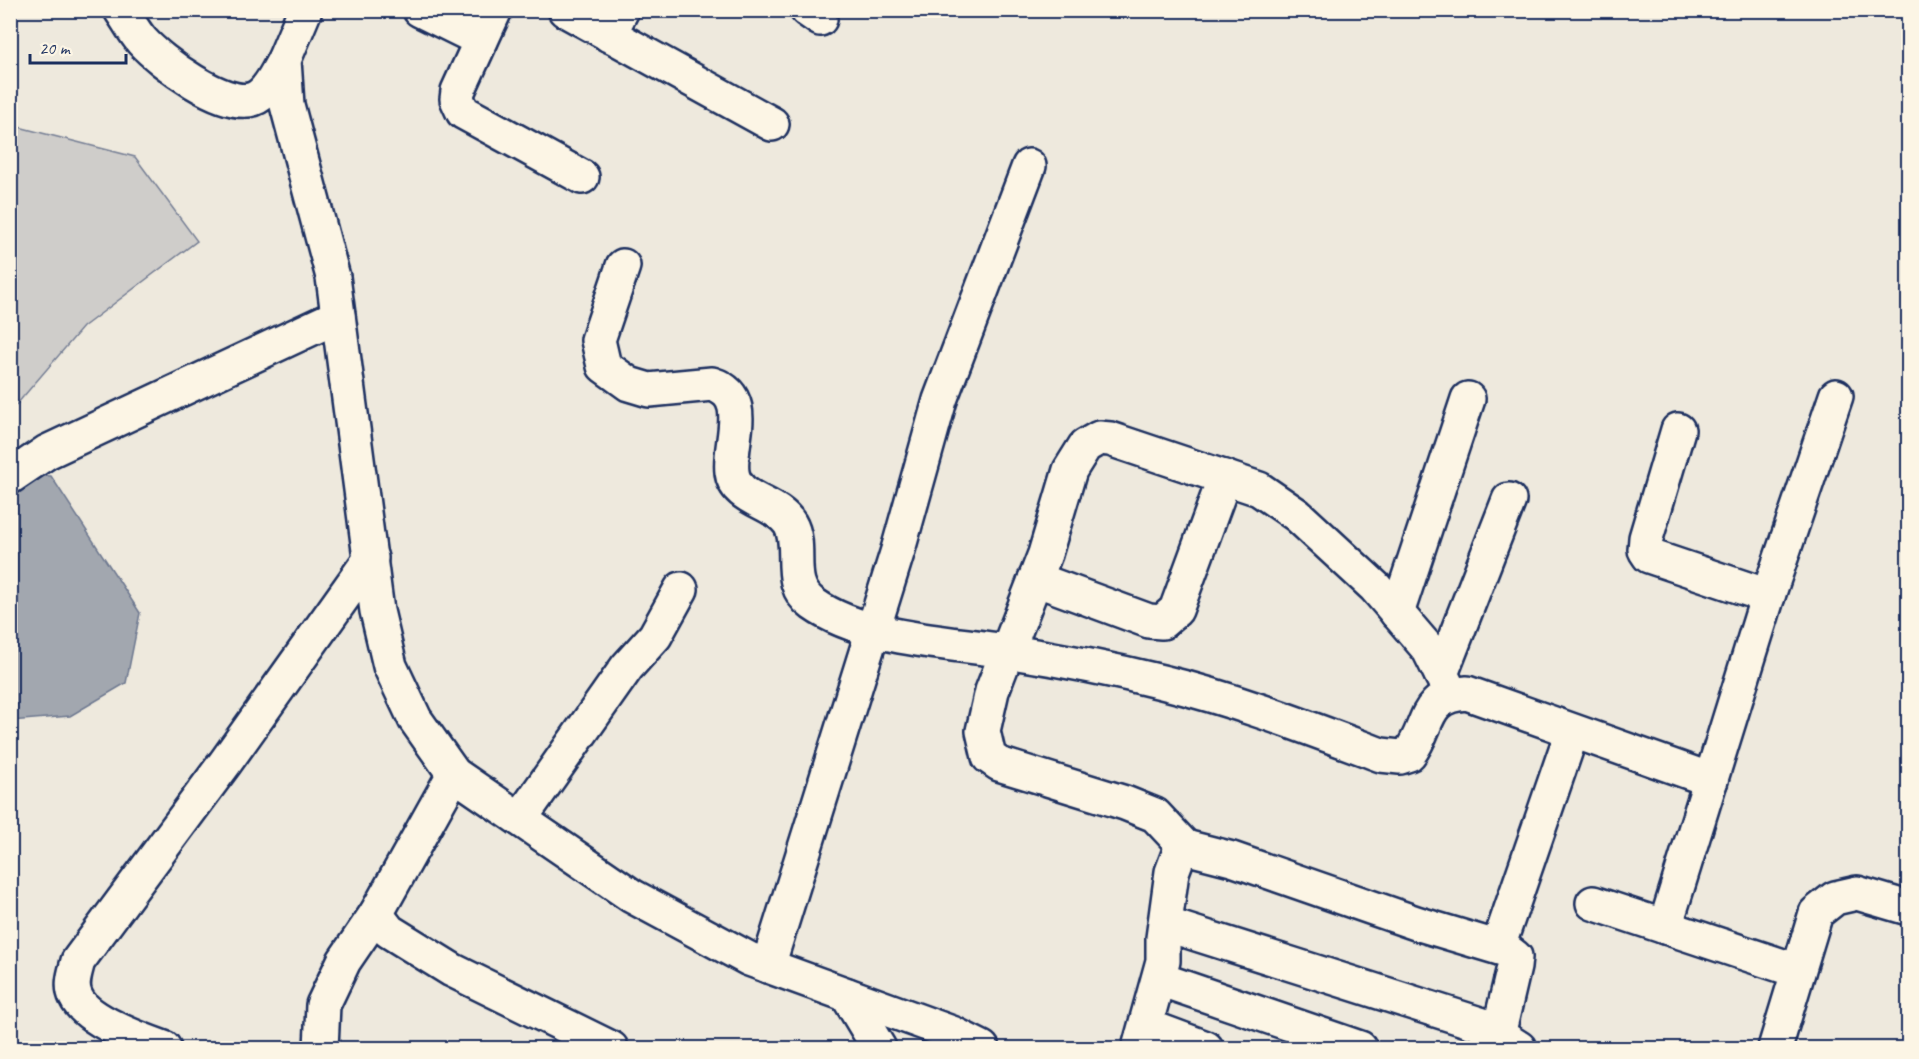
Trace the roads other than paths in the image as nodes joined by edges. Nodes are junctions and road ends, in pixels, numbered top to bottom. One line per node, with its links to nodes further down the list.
1 (121, 10): 8 (street)
2 (305, 10): 8 (street)
3 (420, 10): 7 (street)
4 (495, 10): 7 (street)
5 (565, 10): 6 (street)
6 (616, 23): 9 (street)
7 (481, 40): 11 (street)
8 (284, 60): 13 (street)
9 (772, 124)
10 (1029, 166): 25 (street)
11 (582, 177)
12 (623, 266): 25 (street)
13 (338, 316): 17 (street); 20 (street)
14 (1836, 396): 23 (street)
15 (1468, 399): 24 (street)
16 (1678, 430): 23 (street)
17 (10, 477)
18 (1225, 477): 21 (street); 21 (street); 24 (street)
19 (1509, 500): 27 (street)
20 (371, 558): 29 (street); 46 (street)
21 (1035, 579): 26 (street)
22 (681, 589): 31 (street)
23 (1768, 596): 30 (street)
24 (1397, 613): 27 (street)
25 (874, 629): 26 (street); 39 (street)
26 (1007, 652): 27 (street); 32 (street)
27 (1446, 684): 28 (street)
28 (1572, 732): 30 (street); 38 (street)
29 (454, 774): 31 (street); 35 (street)
30 (1711, 780): 37 (street)
31 (520, 819): 39 (street)
32 (1185, 847): 36 (street); 38 (street)
33 (1593, 903): 37 (street)
34 (1908, 908): 40 (street)
35 (376, 914): 45 (street); 47 (street)
36 (1165, 924): 41 (street); 44 (street)
37 (1665, 927): 40 (street)
38 (1498, 947): 44 (street)
39 (768, 966): 42 (street)
40 (1798, 970): 52 (street)
41 (1159, 979): 43 (street); 51 (street)
42 (847, 994): 48 (street); 49 (street)
43 (1143, 1037): 50 (street)
44 (1504, 1043)
45 (327, 1046)
46 (164, 1048)
47 (612, 1048)
48 (879, 1048)
49 (982, 1048)
50 (1206, 1048)
51 (1360, 1048)
52 (1775, 1048)

